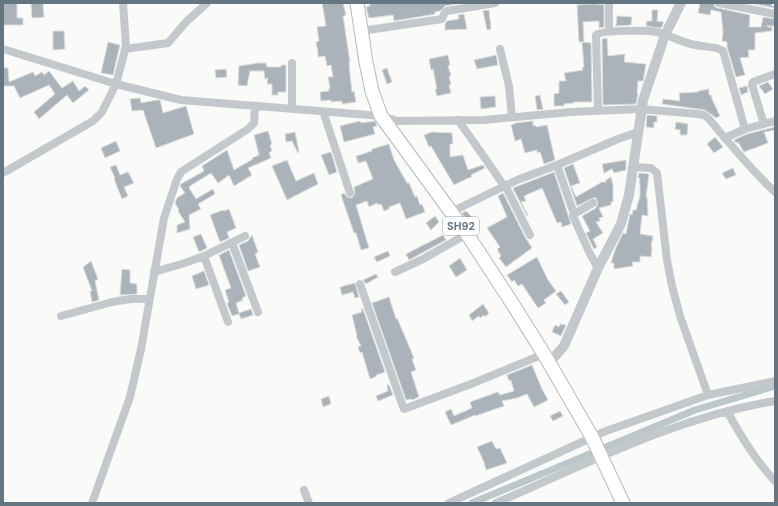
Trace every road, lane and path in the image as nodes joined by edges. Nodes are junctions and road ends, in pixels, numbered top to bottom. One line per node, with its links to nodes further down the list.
1 (123, 3): 14 (street)
2 (207, 3): 14 (street)
3 (357, 3): 10 (main road, SH92)
4 (495, 3): 10 (street)
5 (609, 3): 11 (street)
6 (681, 3): 12 (street)
7 (719, 3): 8 (street)
8 (759, 7): 9 (street)
9 (775, 14)
10 (361, 31): 24 (main road, SH92)
11 (609, 31): 12 (street); 22 (street)
12 (665, 35): 21 (street); 29 (street)
13 (3, 48): 18 (street)
14 (125, 49): 18 (street)
15 (500, 49): 25 (street)
16 (292, 63): 20 (street)
17 (775, 74): 28 (street)
18 (116, 84): 19 (street); 34 (street)
19 (255, 106): 20 (street); 47 (street)
20 (292, 108): 23 (street)
21 (641, 109): 22 (street); 30 (street); 31 (street)
22 (598, 110): 25 (street)
23 (323, 111): 24 (street); 37 (street)
24 (381, 116): 26 (street); 39 (main road, SH92)
25 (512, 117): 26 (street)
26 (458, 120): 35 (street)
27 (775, 121): 28 (street)
28 (764, 124): 29 (street)
29 (745, 129): 31 (street)
30 (638, 132): 32 (street); 33 (street)
31 (725, 138): 36 (street)
32 (557, 165): 35 (street); 40 (street)
33 (634, 167): 46 (street); 56 (street)
34 (3, 173)
35 (504, 186): 39 (street); 42 (street)
36 (775, 192)
37 (350, 193)
38 (594, 203): 40 (street)
39 (451, 212): 41 (main road, SH92)
40 (574, 214): 46 (street)
41 (467, 234): 48 (street); 54 (main road, SH92)
42 (530, 235)
43 (245, 236): 44 (street)
44 (232, 242): 45 (street); 51 (street)
45 (204, 256): 47 (street); 53 (street)
46 (598, 268): 54 (street)
47 (154, 272): 50 (street)
48 (395, 272)
49 (360, 284): 54 (street)
50 (149, 299): 52 (street); 63 (street)
51 (258, 312)
52 (61, 316)
53 (228, 322)
54 (547, 359): 59 (main road, SH92)
55 (775, 381): 56 (street)
56 (708, 395): 59 (street)
57 (775, 401): 58 (street)
58 (727, 412): 60 (street); 61 (street)
59 (593, 438): 60 (main road, SH92); 65 (street)
60 (601, 455): 66 (street); 67 (main road, SH92)
61 (775, 481)
62 (304, 490): 64 (street)
63 (92, 503)
64 (309, 503)
65 (449, 503)
66 (496, 503)
67 (623, 503)

